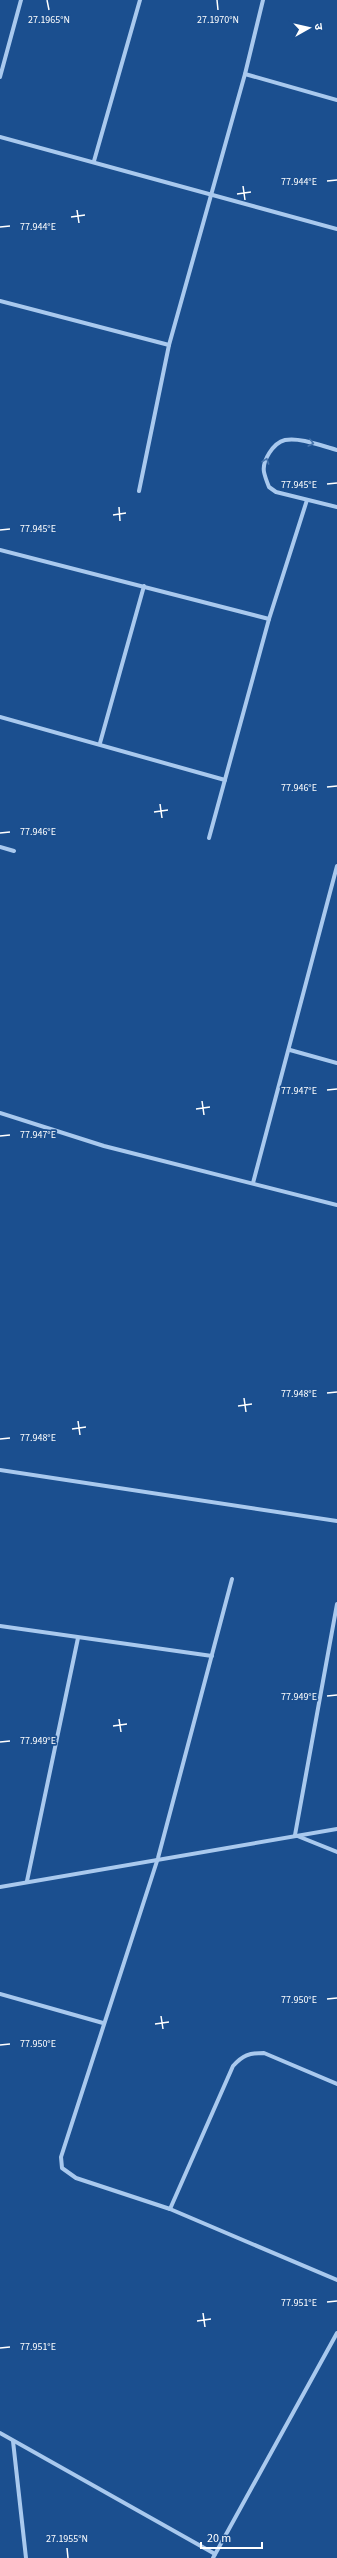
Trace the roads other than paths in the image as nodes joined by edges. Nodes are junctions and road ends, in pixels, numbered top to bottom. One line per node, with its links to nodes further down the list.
1 (21, 0): 5 (street)
2 (140, 0): 8 (street)
3 (264, 0): 4 (street)
4 (246, 74): 6 (street); 9 (street)
5 (0, 77)
6 (337, 100)
7 (0, 137): 8 (street)
8 (94, 161): 9 (street)
9 (212, 196): 10 (street); 12 (street)
10 (337, 229)
11 (0, 301): 12 (street)
12 (169, 346): 14 (street)
13 (337, 450): 15 (street, one-way to 13)
14 (139, 491)
15 (307, 500): 16 (street); 19 (street)
16 (337, 507)
17 (0, 550): 18 (street)
18 (144, 586): 19 (street); 21 (street)
19 (269, 619): 22 (street)
20 (0, 717): 21 (street)
21 (100, 743): 22 (street)
22 (225, 780): 23 (street)
23 (210, 838)
24 (0, 847): 25 (street)
25 (14, 850)
26 (337, 866): 27 (street)
27 (290, 1050): 28 (street); 30 (street)
28 (337, 1063)
29 (0, 1113): 30 (street)
30 (253, 1183): 31 (street)
31 (337, 1205)
32 (0, 1470): 33 (street)
33 (337, 1521)
34 (232, 1579): 38 (street)
35 (337, 1604): 40 (street)
36 (0, 1626): 37 (street)
37 (78, 1638): 38 (street); 43 (street)
38 (212, 1656): 42 (street)
39 (337, 1829): 40 (street)
40 (295, 1835): 41 (street); 42 (street)
41 (337, 1852)
42 (158, 1858): 43 (street); 46 (street)
43 (27, 1881): 44 (street)
44 (0, 1887)
45 (0, 1994): 46 (street)
46 (103, 2023): 48 (street)
47 (337, 2084): 48 (street)
48 (170, 2209): 49 (street)
49 (337, 2280)
50 (337, 2333): 53 (street)
51 (0, 2433): 52 (street)
52 (13, 2441): 53 (street); 54 (street)
53 (214, 2556)
54 (26, 2558)

